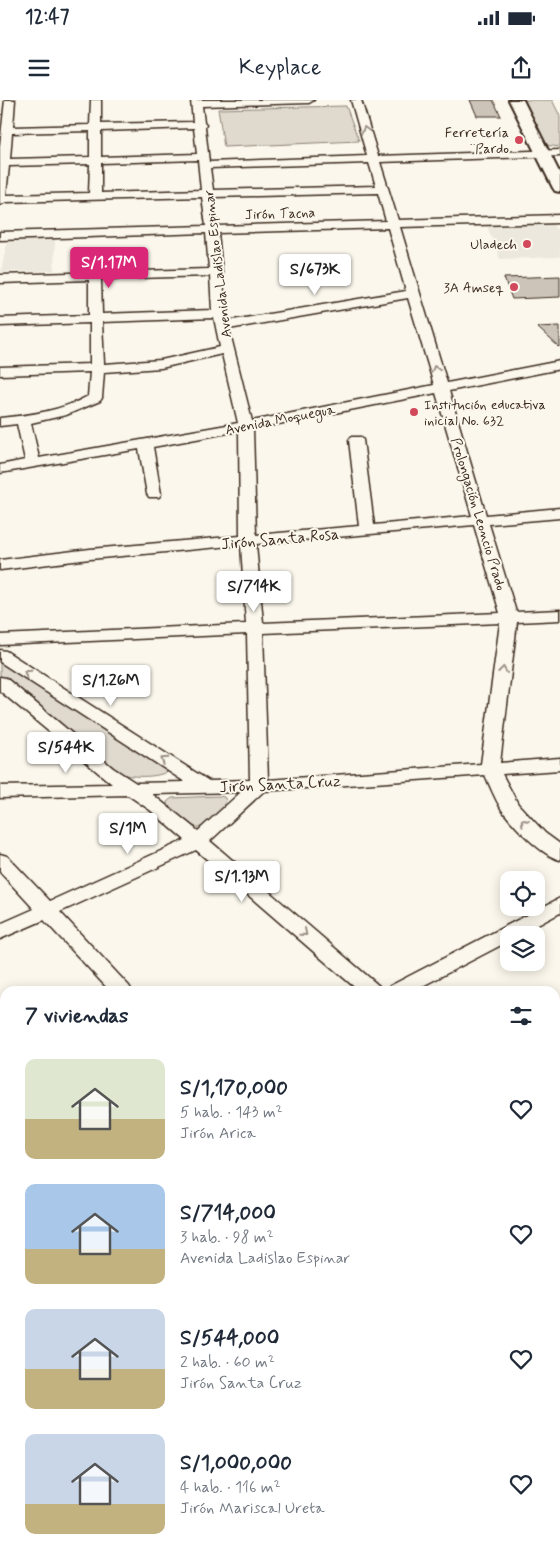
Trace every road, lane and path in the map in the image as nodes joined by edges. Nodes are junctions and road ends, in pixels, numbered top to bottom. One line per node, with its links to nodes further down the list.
1 (10, 100): 10 (street)
2 (96, 100): 9 (street)
3 (275, 100): 4 (street); 7 (street)
4 (309, 100)
5 (356, 100): 14 (street, Prolongación Leoncio Prado, one-way to 5)
6 (516, 100): 12 (main road)
7 (197, 102): 8 (street, Avenida Ladislao Espinar)
8 (201, 125): 9 (street); 15 (street, Avenida Ladislao Espinar)
9 (96, 127): 10 (street); 13 (street)
10 (7, 130): 16 (street)
11 (560, 153): 12 (street)
12 (544, 154): 14 (street); 17 (main road)
13 (95, 160): 15 (street); 16 (street); 20 (street)
14 (374, 160): 15 (street); 18 (street, Prolongación Leoncio Prado)
15 (204, 161): 19 (street, Avenida Ladislao Espinar)
16 (2, 163): 21 (street)
17 (560, 188)
18 (382, 189): 19 (street); 23 (street, Prolongación Leoncio Prado)
19 (208, 194): 20 (street); 24 (street, Avenida Ladislao Espinar)
20 (95, 196): 21 (street)
21 (0, 200)
22 (560, 219): 23 (street, Jirón Tacna)
23 (393, 225): 24 (street, Jirón Tacna); 29 (street, Prolongación Leoncio Prado)
24 (212, 230): 25 (street, Jirón Tacna); 26 (street, Avenida Ladislao Espinar)
25 (0, 236)
26 (217, 272): 27 (street); 31 (street, Avenida Ladislao Espinar)
27 (95, 276): 28 (street); 30 (street)
28 (0, 279)
29 (412, 294): 31 (street); 37 (street, Prolongación Leoncio Prado, one-way to 29)
30 (95, 318): 31 (street); 32 (street); 35 (street)
31 (221, 320): 33 (street, Avenida Ladislao Espinar)
32 (0, 322)
33 (227, 349): 35 (street); 40 (street, Avenida Ladislao Espinar)
34 (560, 365): 37 (street, Avenida Moquegua)
35 (97, 368): 36 (street); 38 (street)
36 (0, 371)
37 (441, 388): 40 (street, Avenida Moquegua); 47 (street, Prolongación Leoncio Prado)
38 (23, 420): 39 (street); 43 (street)
39 (0, 422)
40 (246, 426): 42 (street, Avenida Moquegua); 49 (street, Avenida Ladislao Espinar)
41 (356, 440): 48 (street)
42 (145, 444): 43 (street, Avenida Moquegua); 45 (street)
43 (33, 464): 44 (street, Avenida Moquegua)
44 (0, 469)
45 (154, 494)
46 (560, 513): 47 (street, Jirón Santa Rosa)
47 (481, 520): 48 (street, Jirón Santa Rosa); 52 (street, Prolongación Leoncio Prado)
48 (368, 530): 49 (street, Jirón Santa Rosa)
49 (248, 540): 50 (street, Jirón Santa Rosa); 53 (street, Avenida Ladislao Espinar)
50 (0, 565)
51 (560, 615): 52 (street)
52 (509, 617): 53 (street); 58 (street, Prolongación Leoncio Prado, one-way to 52)
53 (255, 629): 54 (street); 60 (street, Avenida Ladislao Espinar)
54 (0, 640)
55 (0, 655): 59 (street, one-way to 55)
56 (0, 682): 61 (street)
57 (560, 764): 58 (street, Jirón Santa Cruz)
58 (490, 768): 60 (street, Jirón Santa Cruz); 64 (street, one-way to 58)
59 (205, 786): 60 (street, Jirón Santa Cruz); 61 (street, Jirón Santa Cruz)
60 (259, 786): 63 (street)
61 (133, 789): 62 (street, Jirón Santa Cruz); 63 (street)
62 (0, 792)
63 (198, 842): 67 (street); 70 (street, one-way to 70)
64 (560, 854)
65 (0, 860): 67 (street)
66 (560, 905): 71 (street)
67 (47, 911): 68 (street); 69 (street)
68 (0, 932)
69 (117, 986)
70 (366, 986)
71 (406, 986)

